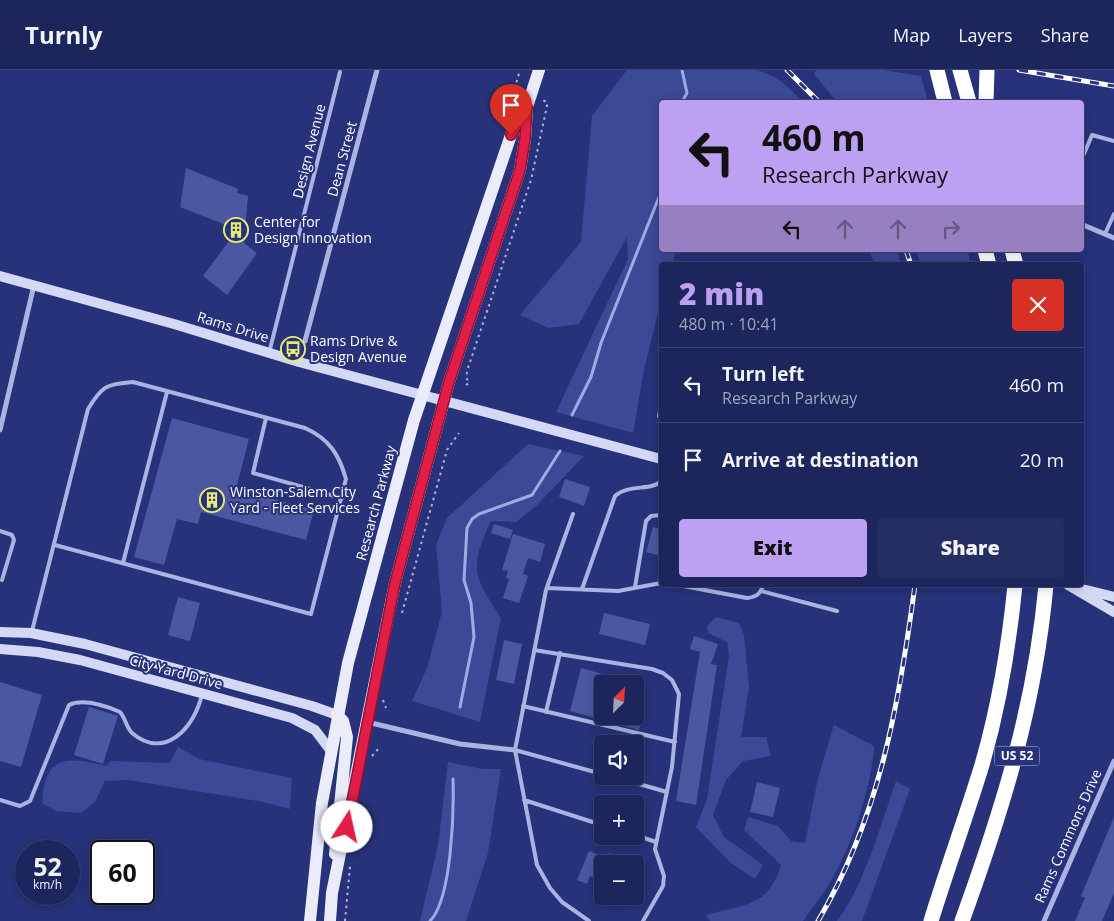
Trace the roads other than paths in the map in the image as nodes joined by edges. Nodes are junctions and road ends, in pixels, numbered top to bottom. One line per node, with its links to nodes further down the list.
1 (377, 70): 19 (street, Dean Street)
2 (539, 70): 10 (main road, Research Parkway)
3 (936, 70): 7 (highway)
4 (960, 70): 8 (highway)
5 (987, 70): 9 (highway)
6 (340, 72): 20 (lane, Design Avenue)
7 (944, 100)
8 (968, 100)
9 (986, 100)
10 (527, 107): 22 (main road, Research Parkway); 23 (main road, Research Parkway)
11 (1114, 141): 12 (lane)
12 (1084, 154)
13 (1114, 214): 15 (lane)
14 (1084, 225): 15 (street)
15 (1105, 234): 16 (street)
16 (1114, 238)
17 (0, 276): 18 (main road, Rams Drive)
18 (34, 285): 20 (main road, Rams Drive); 25 (street)
19 (305, 341)
20 (269, 353): 22 (main road, Rams Drive)
21 (167, 392): 24 (lane); 32 (lane); 33 (lane)
22 (422, 395): 23 (main road, Rams Drive); 57 (main road, Research Parkway)
23 (444, 401): 26 (main road, Rams Drive); 58 (main road, Research Parkway)
24 (266, 418): 28 (lane); 28 (lane)
25 (0, 430)
26 (659, 458)
27 (659, 483): 44 (lane)
28 (342, 498): 33 (lane)
29 (573, 514): 43 (lane)
30 (659, 515): 36 (lane)
31 (0, 532): 34 (lane)
32 (55, 545): 33 (lane); 50 (lane)
33 (123, 563)
34 (2, 580)
35 (659, 583): 36 (lane)
36 (635, 587): 44 (lane)
37 (688, 587): 45 (lane)
38 (762, 587): 45 (lane)
39 (1015, 587): 72 (highway, US 52)
40 (1046, 587): 80 (highway, US 52)
41 (1072, 587): 48 (main road)
42 (1074, 587): 46 (main road)
43 (547, 588): 44 (lane); 52 (lane)
44 (582, 589)
45 (761, 591): 47 (lane)
46 (1114, 597)
47 (836, 611)
48 (1114, 612)
49 (0, 632): 50 (main road, City Yard Drive)
50 (31, 633): 57 (main road, City Yard Drive)
51 (0, 649): 54 (main road, City Yard Drive)
52 (534, 650): 53 (lane); 55 (lane)
53 (560, 653): 56 (lane); 59 (lane)
54 (202, 693): 61 (main road, City Yard Drive); 67 (lane)
55 (523, 706): 56 (lane); 60 (lane)
56 (546, 712): 59 (lane)
57 (337, 715): 61 (main road, Research Parkway); 73 (main road)
58 (366, 722): 60 (street); 73 (main road, Research Parkway)
59 (674, 742): 66 (lane)
60 (514, 750): 64 (lane); 68 (lane)
61 (331, 751): 74 (main road, Research Parkway)
62 (1114, 760): 63 (street, Rams Commons Drive)
63 (1112, 770): 81 (street, Rams Commons Drive)
64 (594, 772)
65 (642, 785): 66 (lane)
66 (667, 792): 71 (lane)
67 (0, 800)
68 (524, 800): 69 (lane); 76 (lane)
69 (594, 822)
70 (644, 839): 71 (lane)
71 (656, 842): 77 (lane)
72 (950, 861): 78 (highway); 79 (highway, US 52)
73 (332, 893): 75 (main road, Research Parkway)
74 (310, 921)
75 (330, 921)
76 (589, 921)
77 (644, 921)
78 (923, 921)
79 (931, 921)
80 (962, 921)
81 (1044, 921)

